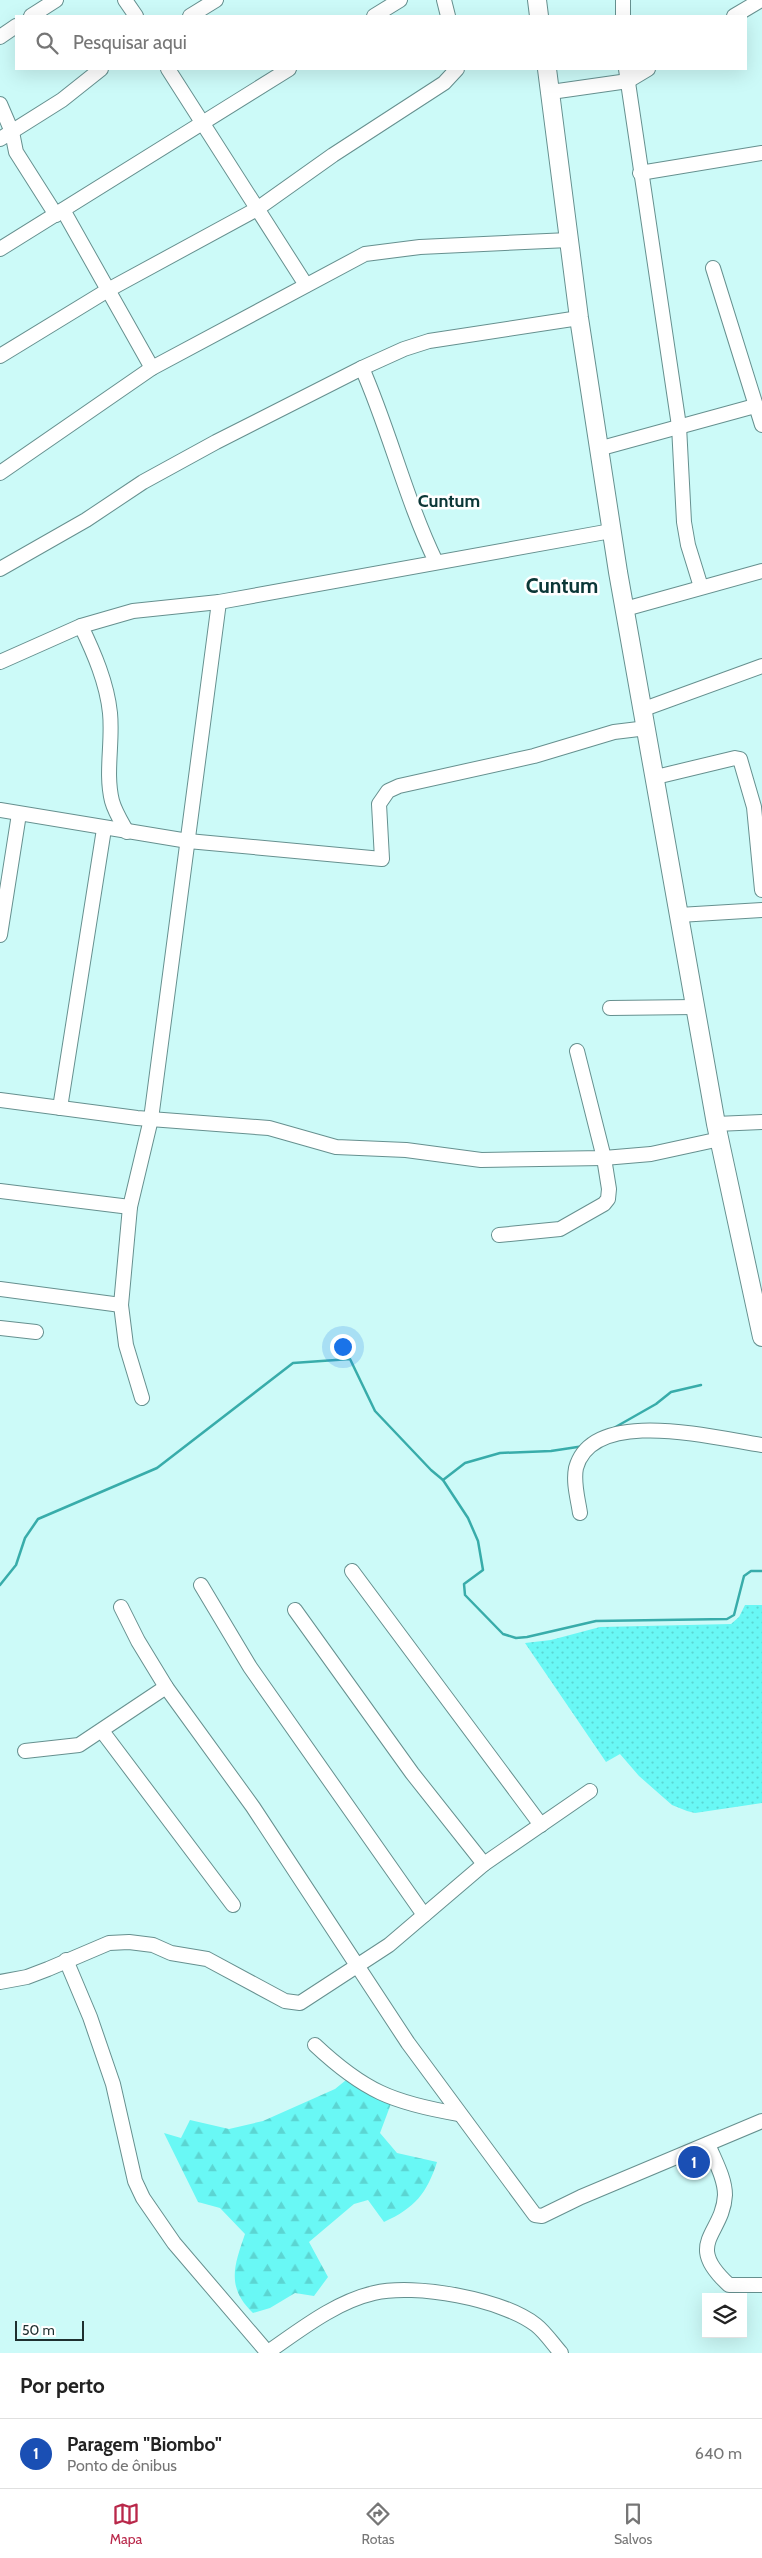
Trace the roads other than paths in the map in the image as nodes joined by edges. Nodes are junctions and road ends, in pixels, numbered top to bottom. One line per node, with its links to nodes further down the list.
1 (56, 0): 10 (street)
2 (125, 0): 11 (street)
3 (216, 0): 12 (street)
4 (400, 0): 13 (street)
5 (444, 0): 14 (street)
6 (537, 0): 15 (main road)
7 (623, 0): 16 (street)
8 (760, 0): 9 (street); 17 (street)
9 (762, 5)
10 (33, 15)
11 (135, 15)
12 (192, 15)
13 (376, 15)
14 (448, 15)
15 (539, 15)
16 (623, 15)
17 (736, 15)
18 (15, 27): 19 (street)
19 (0, 37)
20 (101, 70): 30 (street)
21 (169, 70): 29 (street)
22 (287, 70): 29 (street)
23 (456, 70): 33 (street)
24 (547, 70): 27 (main road)
25 (644, 70): 26 (street)
26 (627, 75): 27 (street); 32 (street)
27 (551, 92): 35 (main road)
28 (0, 104): 30 (street)
29 (202, 122): 33 (street); 34 (street)
30 (6, 136): 34 (street)
31 (762, 153): 32 (street)
32 (640, 173): 46 (street)
33 (257, 209): 38 (street); 39 (street)
34 (59, 212): 36 (street); 39 (street)
35 (569, 240): 38 (street); 40 (main road)
36 (0, 248)
37 (714, 268): 44 (street)
38 (306, 285): 42 (street)
39 (108, 290): 41 (street); 42 (street)
40 (579, 318): 43 (street); 47 (main road)
41 (0, 356)
42 (152, 368): 48 (street)
43 (362, 368): 50 (street); 51 (street)
44 (755, 406): 45 (street); 46 (street)
45 (762, 425)
46 (679, 426): 47 (street); 53 (street)
47 (598, 449): 49 (main road)
48 (0, 473)
49 (612, 531): 50 (street); 55 (main road)
50 (436, 562): 54 (street)
51 (0, 569)
52 (762, 571): 53 (street)
53 (701, 587): 55 (street)
54 (219, 602): 56 (street); 66 (street)
55 (625, 609): 59 (main road)
56 (80, 626): 57 (street); 65 (street)
57 (0, 662)
58 (762, 666): 59 (street)
59 (644, 709): 60 (main road)
60 (647, 728): 61 (main road); 66 (street)
61 (656, 778): 67 (street); 69 (main road)
62 (0, 810): 63 (street)
63 (19, 814): 64 (street); 70 (street)
64 (104, 829): 65 (street); 75 (street)
65 (127, 832): 66 (street)
66 (188, 841): 76 (street)
67 (762, 890)
68 (762, 910): 69 (street)
69 (679, 916): 71 (main road)
70 (0, 935)
71 (695, 1007): 72 (street); 78 (main road)
72 (610, 1008)
73 (577, 1051): 79 (street)
74 (0, 1100): 75 (street)
75 (60, 1108): 76 (street)
76 (151, 1119): 79 (street); 81 (street)
77 (762, 1122): 78 (street)
78 (718, 1132): 79 (street); 83 (main road)
79 (604, 1158): 82 (street)
80 (0, 1191): 81 (street)
81 (130, 1207): 85 (street)
82 (499, 1235)
83 (756, 1277): 88 (main road)
84 (0, 1289): 85 (street)
85 (121, 1305): 89 (street)
86 (0, 1328): 87 (street)
87 (36, 1332)
88 (762, 1337)
89 (142, 1398)
90 (762, 1445): 91 (street)
91 (580, 1514)
92 (352, 1571): 100 (street)
93 (201, 1585): 103 (street)
94 (121, 1607): 96 (street)
95 (295, 1610): 101 (street)
96 (166, 1687): 97 (street); 105 (street)
97 (102, 1731): 98 (street); 102 (street)
98 (25, 1752)
99 (590, 1791): 100 (street)
100 (541, 1825): 101 (street)
101 (484, 1864): 103 (street)
102 (234, 1905)
103 (424, 1915): 105 (street)
104 (66, 1960): 105 (street); 106 (street); 112 (street)
105 (358, 1966): 108 (street)
106 (0, 1982)
107 (315, 2045): 108 (street)
108 (459, 2114): 110 (street)
109 (762, 2121): 110 (street)
110 (708, 2144): 111 (street)
111 (762, 2285)
112 (268, 2353): 113 (street)
113 (561, 2353)

